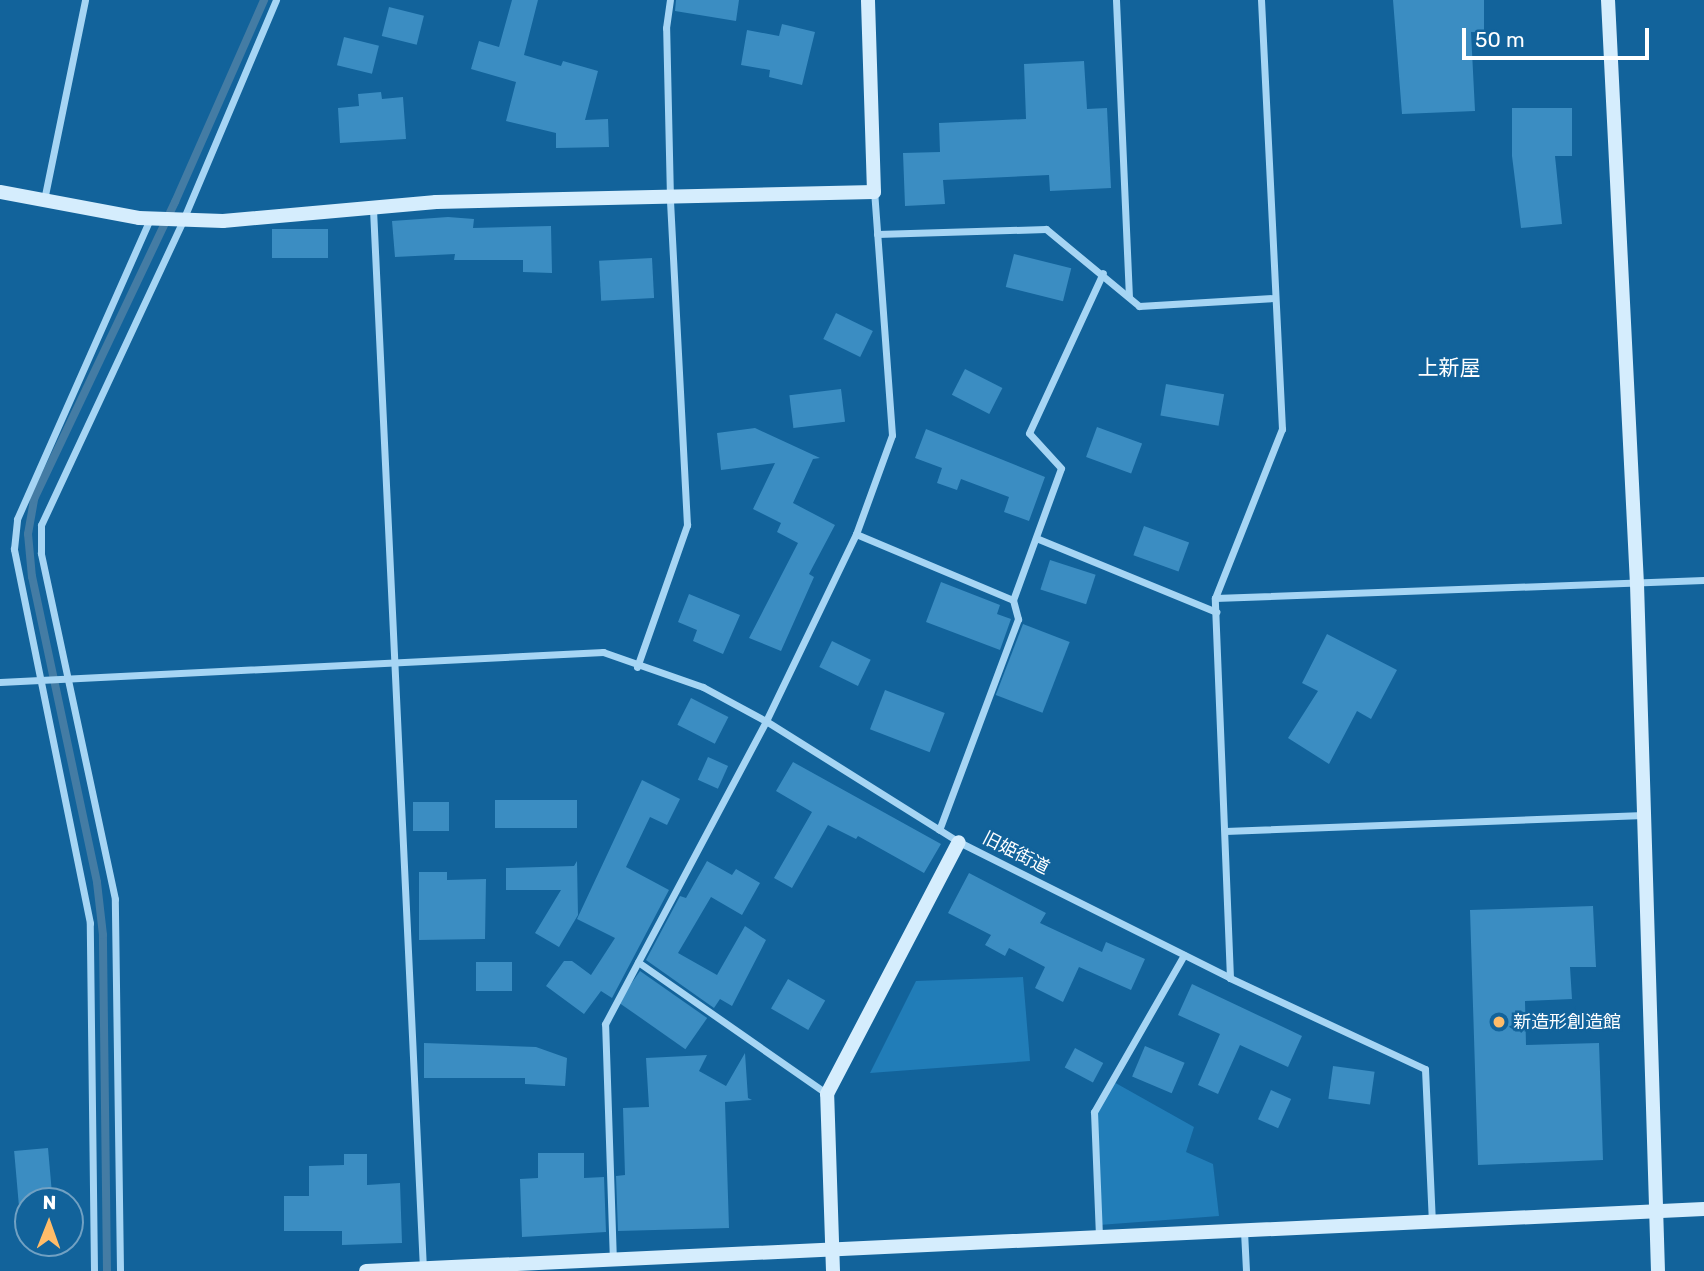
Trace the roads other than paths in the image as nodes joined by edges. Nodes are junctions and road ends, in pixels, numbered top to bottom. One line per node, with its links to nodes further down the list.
1 (85, 0): 11 (street)
2 (276, 0): 14 (street)
3 (670, 0): 10 (street)
4 (868, 0): 9 (street)
5 (1116, 0): 17 (street)
6 (1261, 0): 18 (street)
7 (1608, 0): 22 (street)
8 (0, 192): 11 (street)
9 (874, 192): 10 (street); 15 (street)
10 (670, 198): 12 (street); 27 (street)
11 (44, 201): 13 (street)
12 (373, 209): 14 (street); 26 (street)
13 (150, 219): 14 (street); 29 (street)
14 (183, 220): 28 (street)
15 (877, 234): 16 (street); 19 (street)
16 (1103, 273): 17 (street); 20 (street)
17 (1129, 297): 18 (street)
18 (1275, 298): 23 (street)
19 (856, 534): 24 (street); 31 (street)
20 (1036, 538): 24 (street); 25 (street)
21 (1704, 580): 22 (street)
22 (1637, 584): 23 (street); 32 (street)
23 (1215, 598): 25 (street)
24 (1013, 600): 33 (street)
25 (1216, 612): 34 (street)
26 (393, 660): 27 (street, 旧姫街道); 28 (street); 47 (street)
27 (637, 667): 31 (street, 旧姫街道)
28 (66, 679): 29 (street); 49 (street)
29 (39, 680): 30 (street); 48 (street)
30 (0, 682)
31 (766, 721): 33 (street, 旧姫街道); 37 (street)
32 (1644, 815): 34 (street); 41 (street)
33 (939, 830): 35 (street, 旧姫街道)
34 (1225, 831): 38 (street)
35 (960, 842): 36 (street, 旧姫街道); 39 (street)
36 (1184, 955): 38 (street, 旧姫街道); 44 (street)
37 (638, 962): 39 (street); 46 (street)
38 (1230, 978): 42 (street, 旧姫街道)
39 (827, 1094): 45 (street)
40 (1704, 1209): 41 (street)
41 (1655, 1211): 42 (street); 53 (street)
42 (1432, 1223): 43 (street)
43 (1244, 1231): 44 (street); 52 (street)
44 (1099, 1236): 45 (street)
45 (832, 1251): 46 (street); 51 (street)
46 (613, 1262): 47 (street)
47 (423, 1270): 50 (street)
48 (94, 1271)
49 (120, 1271)
50 (366, 1271)
51 (833, 1271)
52 (1246, 1271)
53 (1658, 1271)

